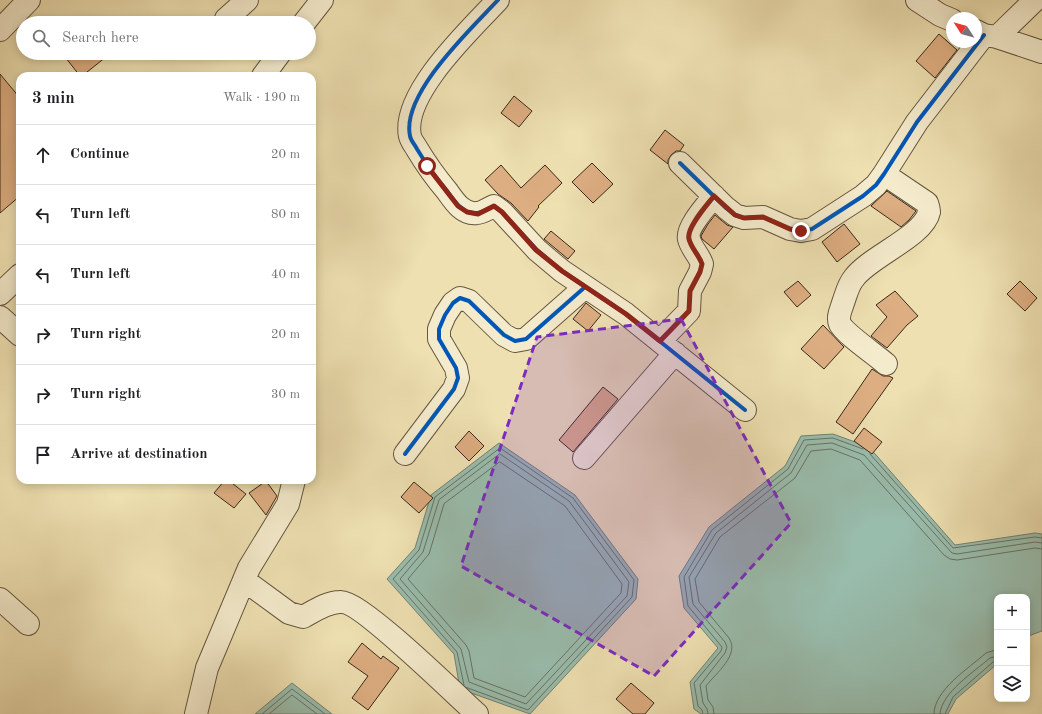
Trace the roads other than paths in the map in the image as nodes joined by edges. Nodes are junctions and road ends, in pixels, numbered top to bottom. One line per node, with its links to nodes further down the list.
1 (29, 0): 10 (street)
2 (247, 0): 7 (street)
3 (322, 0): 8 (street)
4 (498, 0): 19 (street)
5 (917, 0): 9 (street)
6 (1035, 0): 11 (street)
7 (229, 16)
8 (309, 16)
9 (946, 18)
10 (0, 30)
11 (985, 34): 12 (street); 16 (street)
12 (1042, 52)
13 (275, 60): 14 (street)
14 (266, 72)
15 (680, 163): 17 (street)
16 (884, 174): 17 (street); 24 (street)
17 (714, 196): 23 (street)
18 (16, 279): 20 (street)
19 (585, 287): 23 (street); 26 (street)
20 (0, 294)
21 (0, 317): 22 (street)
22 (16, 331)
23 (667, 347): 25 (street); 27 (street)
24 (886, 364)
25 (745, 410)
26 (405, 454)
27 (584, 458)
28 (293, 484): 29 (street)
29 (244, 580): 32 (street); 33 (street)
30 (0, 599): 31 (street)
31 (28, 624)
32 (196, 714)
33 (476, 714)

